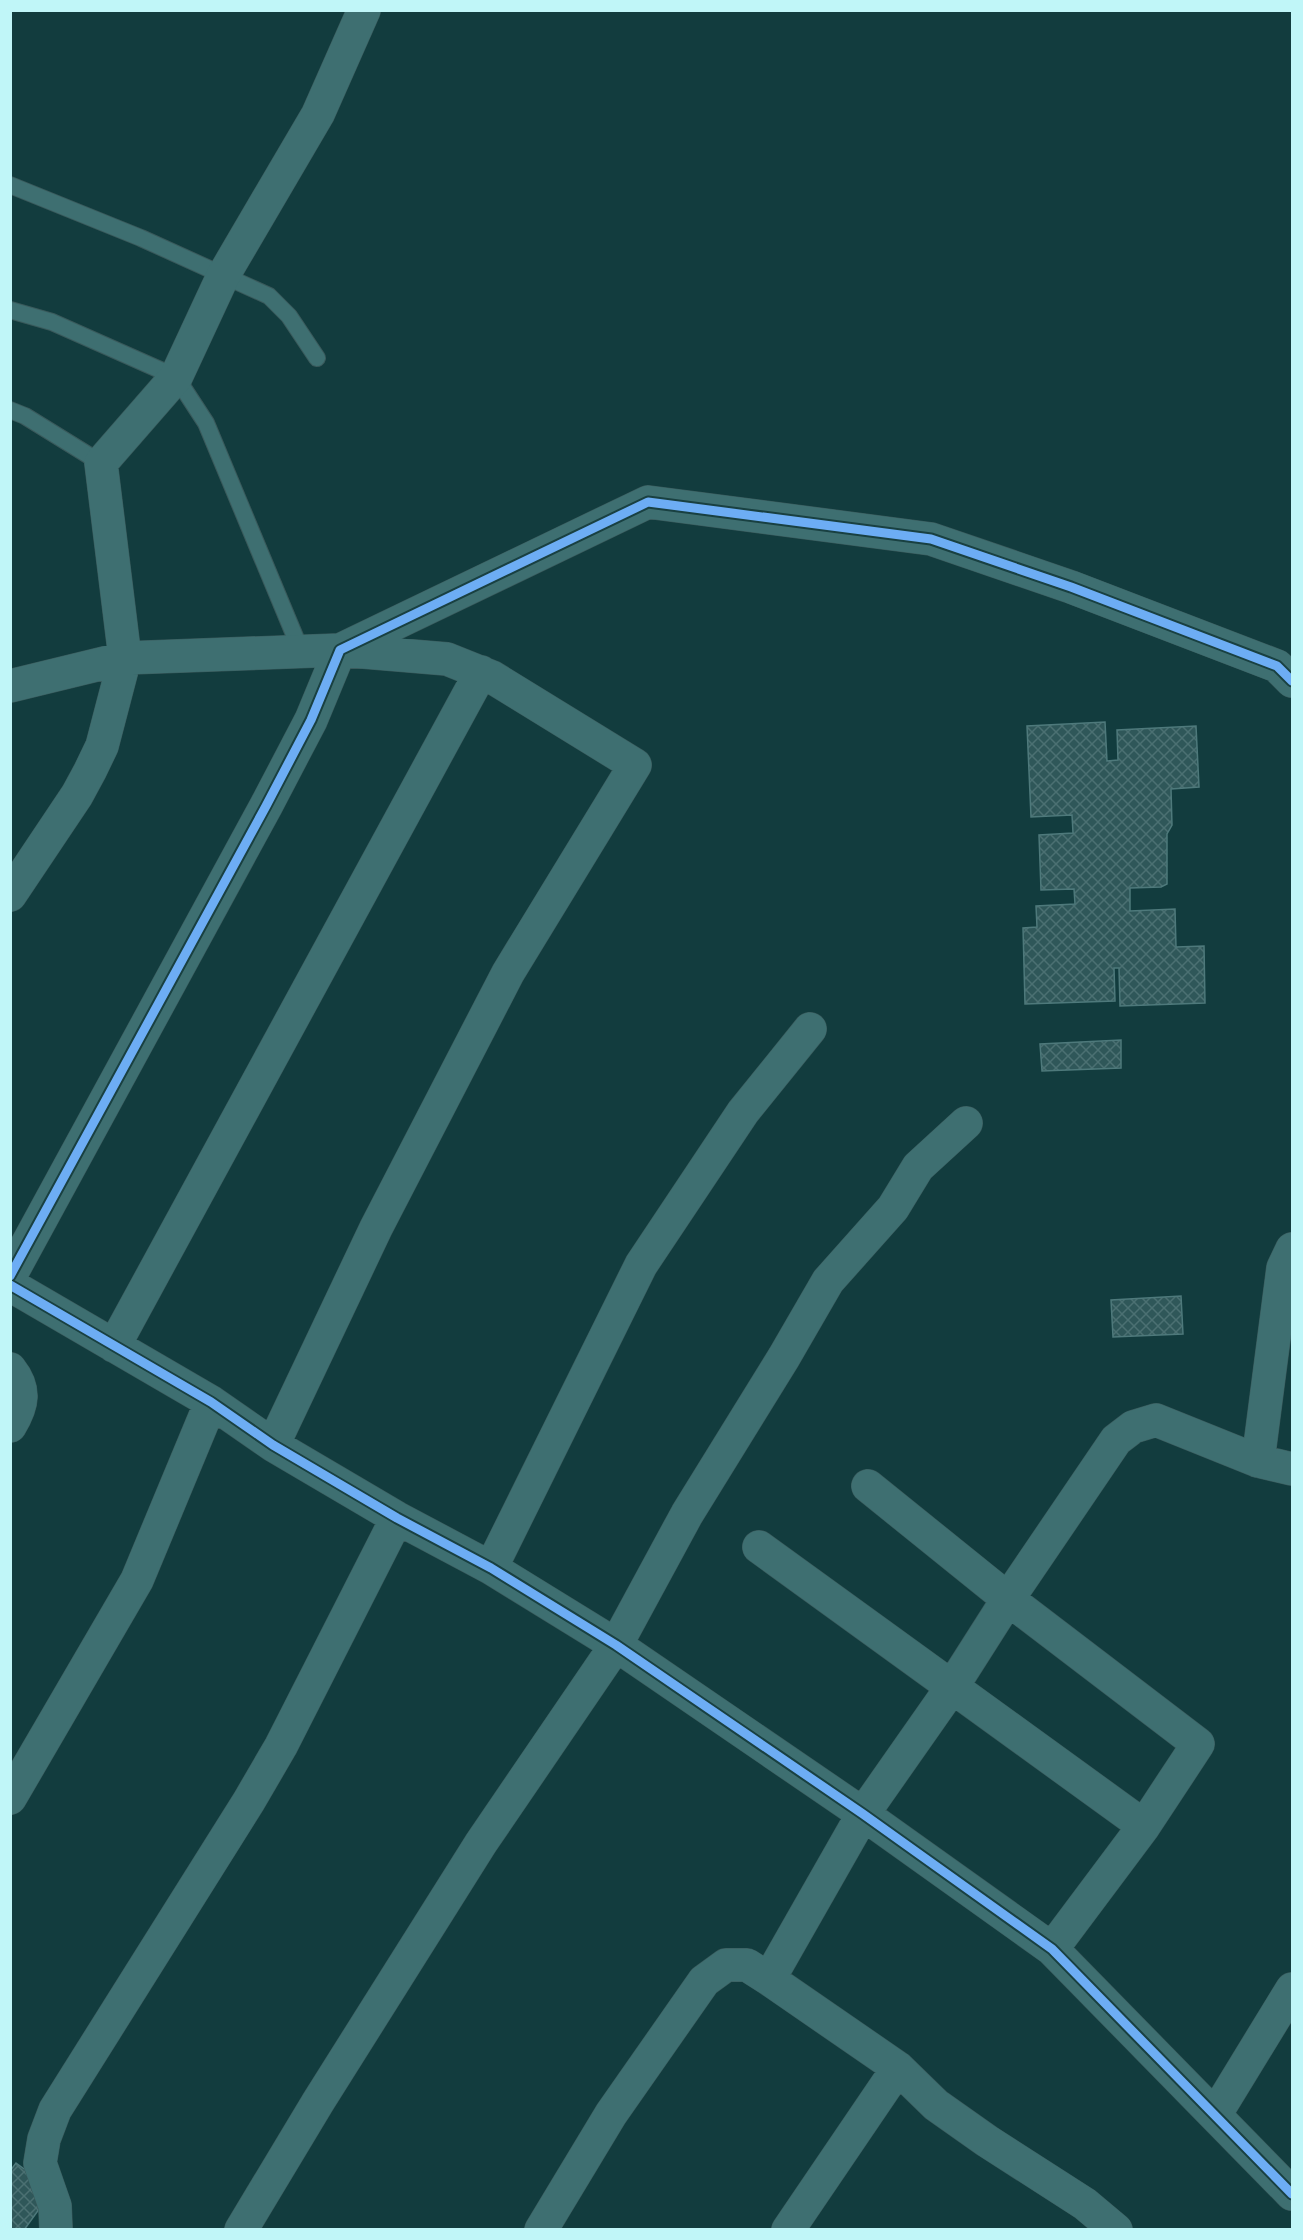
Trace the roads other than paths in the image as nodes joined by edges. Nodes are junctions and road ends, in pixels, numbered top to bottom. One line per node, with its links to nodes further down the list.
1 (364, 10): 3 (street)
2 (10, 185): 3 (lane)
3 (223, 276): 5 (lane); 6 (street)
4 (10, 310): 6 (lane)
5 (317, 358)
6 (176, 377): 8 (street); 10 (lane)
7 (10, 410): 8 (lane)
8 (101, 463): 11 (street)
9 (340, 650): 10 (street); 12 (street); 13 (street); 19 (street)
10 (301, 651): 11 (street)
11 (125, 658): 14 (street); 15 (street)
12 (481, 672): 21 (street); 26 (street)
13 (1287, 673)
14 (10, 686)
15 (10, 895)
16 (810, 1029): 32 (street)
17 (966, 1123): 34 (street)
18 (1293, 1249): 23 (street)
19 (10, 1276)
20 (10, 1285): 21 (street)
21 (114, 1346): 24 (street)
22 (10, 1369): 25 (street)
23 (1280, 1372): 27 (street)
24 (211, 1402): 26 (street); 36 (street)
25 (10, 1426)
26 (273, 1445): 30 (street)
27 (1258, 1461): 28 (street); 33 (street)
28 (1293, 1469)
29 (868, 1486): 33 (street)
30 (397, 1518): 32 (street); 45 (street)
31 (759, 1547): 35 (street)
32 (491, 1569): 34 (street)
33 (1008, 1599): 35 (street); 38 (street)
34 (616, 1645): 37 (street); 46 (street)
35 (952, 1687): 37 (street); 38 (street)
36 (10, 1798)
37 (862, 1814): 39 (street); 40 (street)
38 (1144, 1826): 39 (street)
39 (1052, 1949): 43 (street)
40 (769, 1979): 42 (street); 47 (street)
41 (1293, 1989): 43 (street)
42 (898, 2068): 48 (street); 49 (street)
43 (1215, 2115): 44 (street)
44 (1293, 2194)
45 (56, 2229)
46 (241, 2229)
47 (540, 2229)
48 (788, 2229)
49 (1116, 2229)

